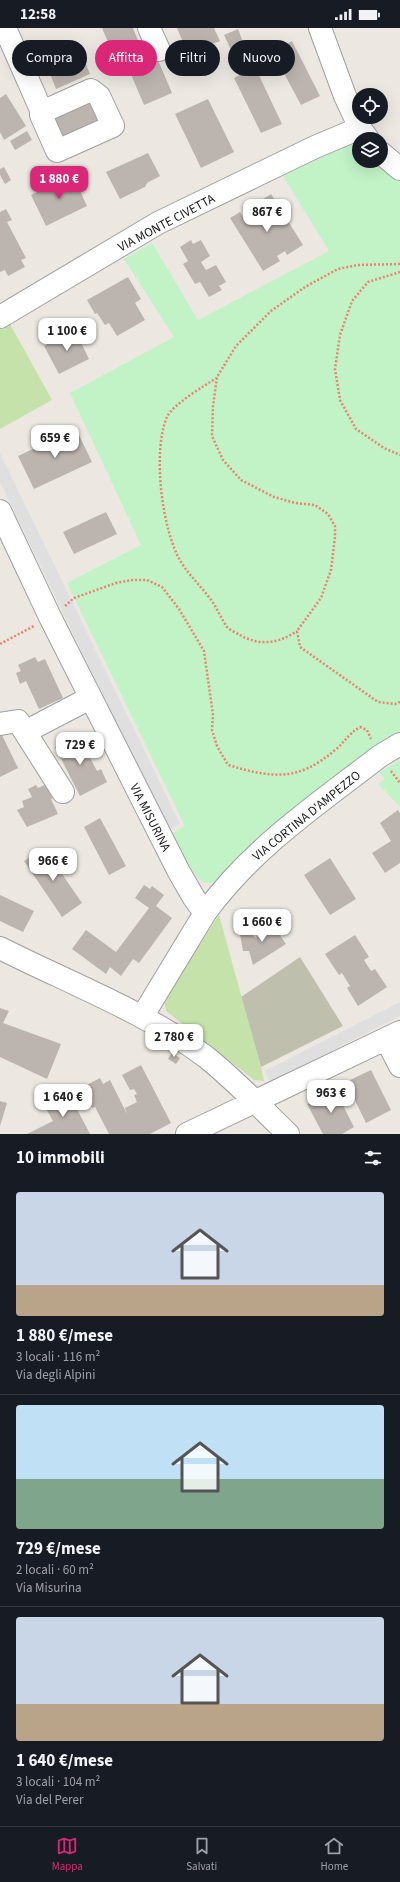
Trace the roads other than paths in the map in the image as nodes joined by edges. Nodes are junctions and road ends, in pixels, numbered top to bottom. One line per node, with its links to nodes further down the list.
1 (5, 28): 5 (street)
2 (149, 28): 4 (street)
3 (320, 28): 6 (street, VIA MONTE CIVETTA)
4 (159, 50)
5 (42, 112)
6 (363, 132)
7 (352, 137): 10 (street, VIA MONTE CIVETTA)
8 (388, 159): 9 (street)
9 (400, 168)
10 (0, 317)
11 (0, 511): 12 (street, VIA MISURINA)
12 (90, 698): 14 (street); 17 (street, VIA MISURINA)
13 (0, 724): 14 (street)
14 (25, 732): 16 (street)
15 (400, 744): 17 (street, VIA CORTINA D'AMPEZZO)
16 (63, 792)
17 (205, 912): 19 (street, VIA CORTINA D'AMPEZZO)
18 (0, 948): 19 (street)
19 (142, 1016): 22 (street)
20 (393, 1036): 21 (street); 22 (street)
21 (400, 1066)
22 (254, 1102): 23 (street); 24 (street)
23 (187, 1134)
24 (288, 1134)

